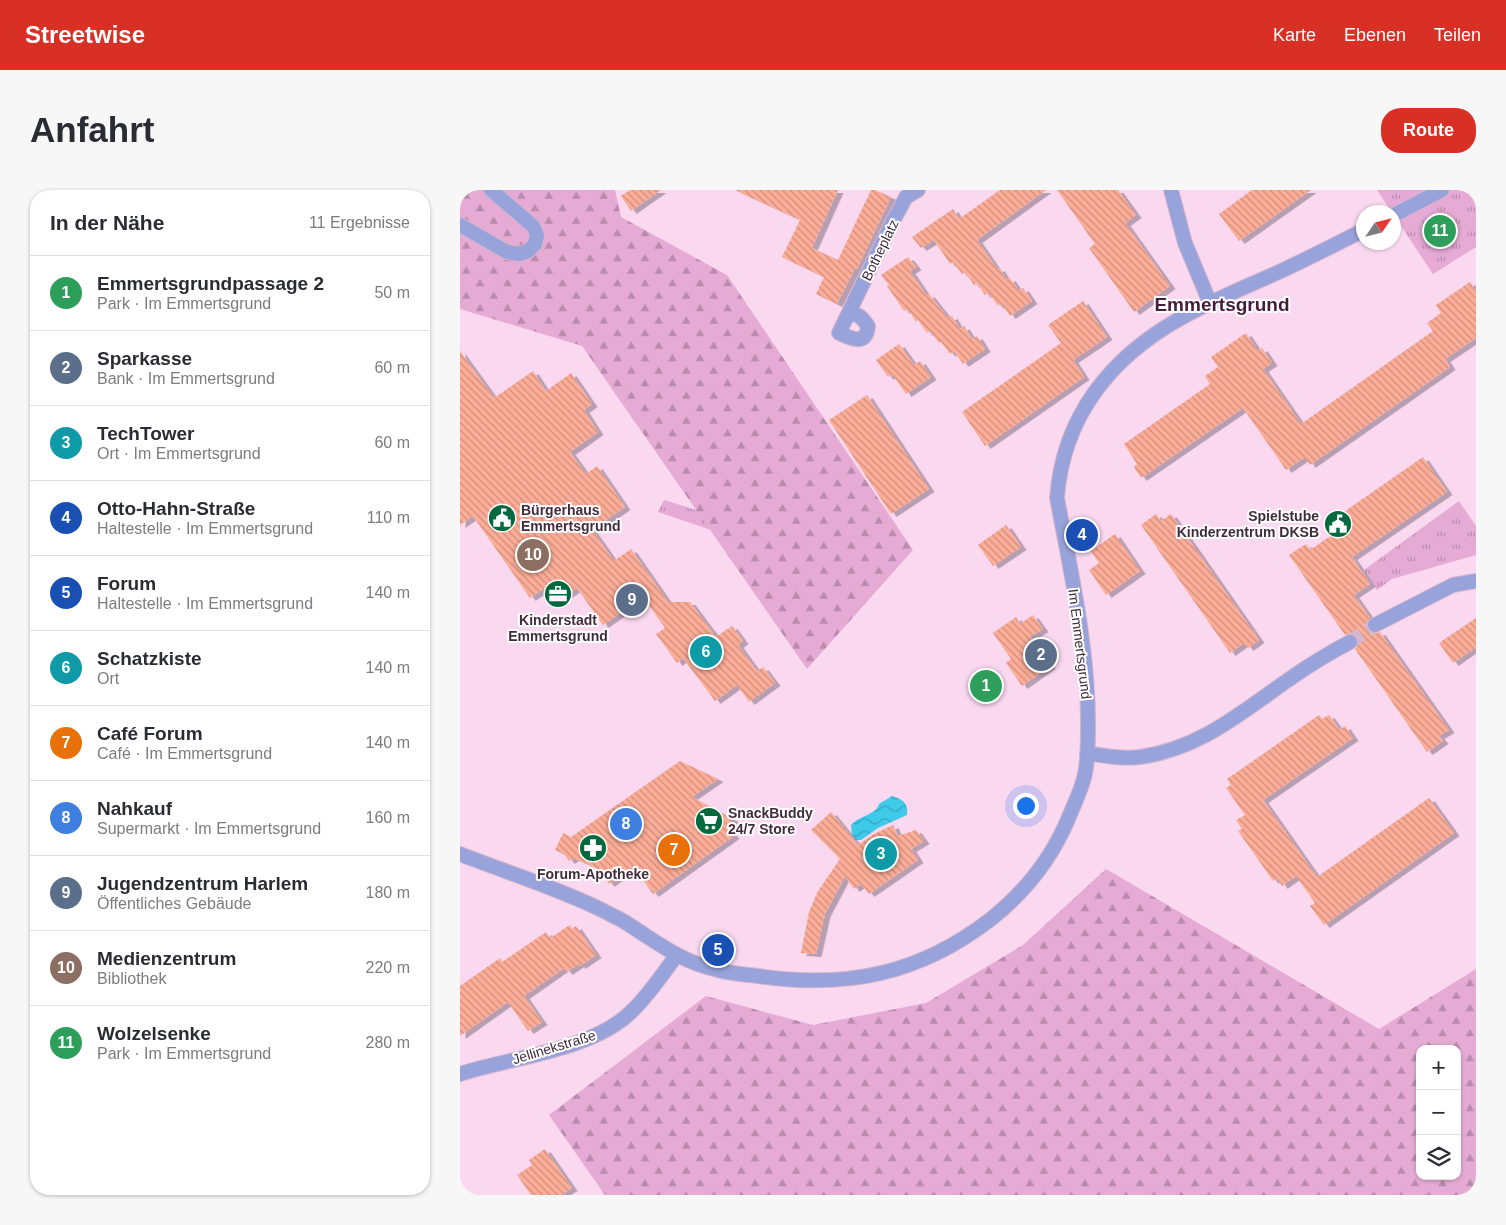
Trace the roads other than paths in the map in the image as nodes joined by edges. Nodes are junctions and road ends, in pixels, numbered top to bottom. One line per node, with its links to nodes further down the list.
1 (491, 190): 6 (street)
2 (918, 190): 9 (street, Botheplatz)
3 (1171, 190): 8 (street)
4 (1442, 190): 5 (street)
5 (1401, 211)
6 (460, 225)
7 (1356, 234): 8 (street, Im Emmertsgrund)
8 (1210, 303): 13 (street, Im Emmertsgrund)
9 (849, 315)
10 (1476, 581): 11 (street)
11 (1375, 625)
12 (1350, 642): 13 (street)
13 (1087, 753): 15 (street, Im Emmertsgrund)
14 (460, 854): 15 (street, Im Emmertsgrund)
15 (676, 956): 16 (street, Jellinekstraße)
16 (460, 1074)

